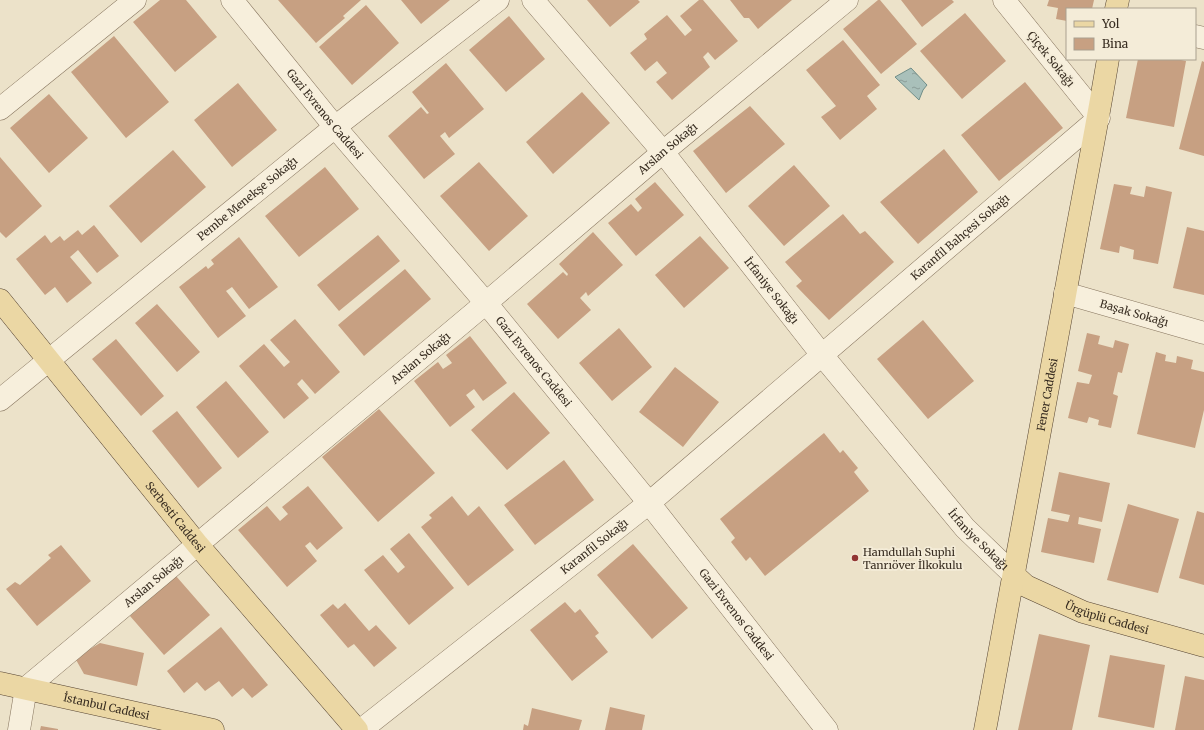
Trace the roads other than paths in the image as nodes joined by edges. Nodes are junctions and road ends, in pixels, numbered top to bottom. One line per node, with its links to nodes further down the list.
1 (135, 0): 8 (street)
2 (232, 0): 10 (street, Gazi Evrenos Caddesi)
3 (498, 0): 10 (street, Pembe Menekşe Sokağı)
4 (534, 0): 11 (street, İrfaniye Sokağı)
5 (847, 0): 11 (street, Arslan Sokağı)
6 (1004, 0): 9 (street, Çiçek Sokağı)
7 (1108, 60): 9 (main road, Fener Caddesi)
8 (0, 109)
9 (1099, 118): 12 (main road, Fener Caddesi); 16 (street, Karanfil Bahçesi Sokağı)
10 (335, 127): 14 (street, Gazi Evrenos Caddesi); 17 (street, Pembe Menekşe Sokağı)
11 (663, 152): 14 (street, Arslan Sokağı); 16 (street, İrfaniye Sokağı)
12 (1065, 293): 15 (street, Başak Sokağı); 21 (main road, Fener Caddesi)
13 (0, 300): 17 (main road, Serbesti Caddesi)
14 (486, 303): 19 (street, Gazi Evrenos Caddesi); 20 (street, Arslan Sokağı)
15 (1204, 332)
16 (822, 355): 19 (street, Karanfil Sokağı); 21 (street, İrfaniye Sokağı)
17 (50, 360): 18 (street, Pembe Menekşe Sokağı); 20 (main road, Serbesti Caddesi)
18 (0, 400)
19 (649, 502): 28 (street, Karanfil Sokağı); 29 (street, Gazi Evrenos Caddesi)
20 (197, 544): 24 (street, Arslan Sokağı); 27 (main road, Serbesti Caddesi)
21 (1015, 576): 22 (main road, Ürgüplü Caddesi); 30 (main road, Fener Caddesi)
22 (1204, 646)
23 (0, 683): 24 (main road, İstanbul Caddesi)
24 (26, 688): 25 (street); 26 (main road, İstanbul Caddesi)
25 (19, 730)
26 (213, 730)
27 (357, 730)
28 (361, 730)
29 (827, 730)
30 (984, 730)

